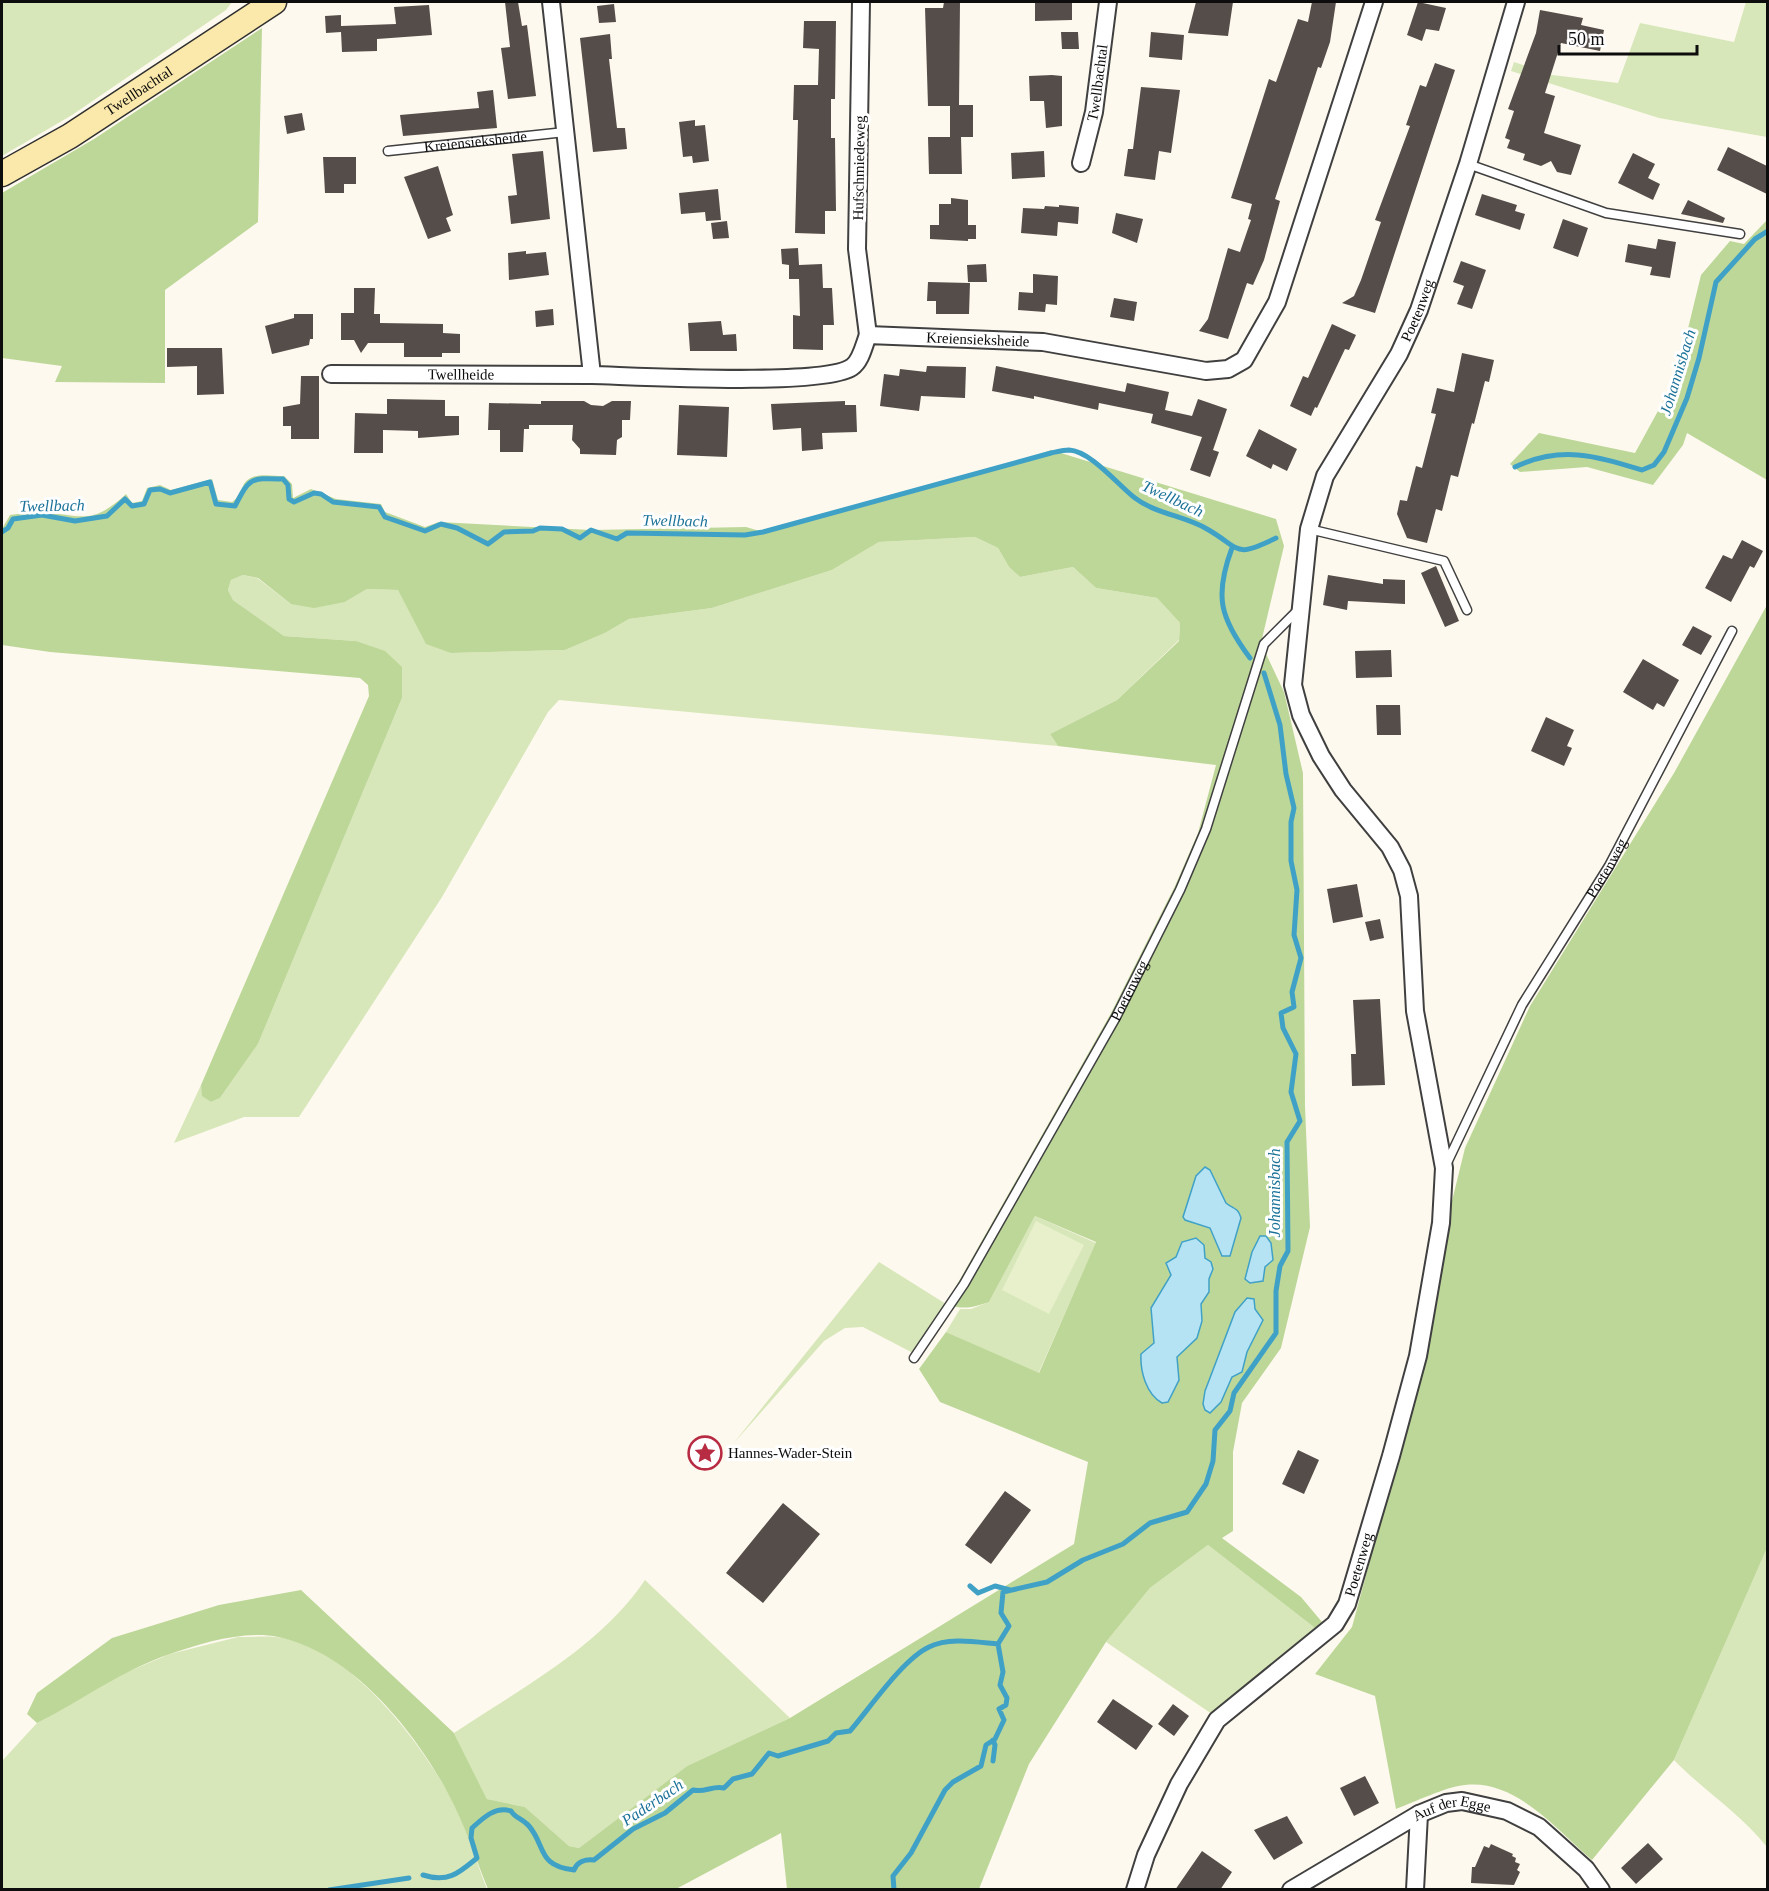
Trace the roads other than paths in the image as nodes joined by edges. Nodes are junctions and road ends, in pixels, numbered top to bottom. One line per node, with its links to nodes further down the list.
1 (273, 2): 11 (street, Twellbachtal)
2 (551, 2): 7 (street)
3 (861, 2): 13 (street, Hufschmiedeweg)
4 (1108, 2): 9 (street, Twellbachtal)
5 (1374, 2): 13 (street, Kreiensieksheide)
6 (1516, 2): 10 (street, Poetenweg)
7 (565, 132): 8 (lane, Kreiensieksheide); 15 (street)
8 (388, 151)
9 (1081, 163)
10 (1468, 165): 12 (lane); 16 (street, Poetenweg)
11 (2, 174)
12 (1740, 234)
13 (868, 335): 15 (street)
14 (331, 374): 15 (street, Twellheide)
15 (592, 375)
16 (1309, 529): 17 (street, Poetenweg); 18 (lane)
17 (1301, 607): 20 (street, Poetenweg); 21 (lane, Poetenweg)
18 (1467, 610)
19 (1732, 632): 20 (lane, Poetenweg)
20 (1444, 1168): 23 (street, Poetenweg)
21 (914, 1358)
22 (1419, 1814): 24 (street, Auf der Egge); 25 (street); 26 (street, Auf der Egge)
23 (1135, 1890)
24 (1291, 1890)
25 (1415, 1890)
26 (1601, 1890)

